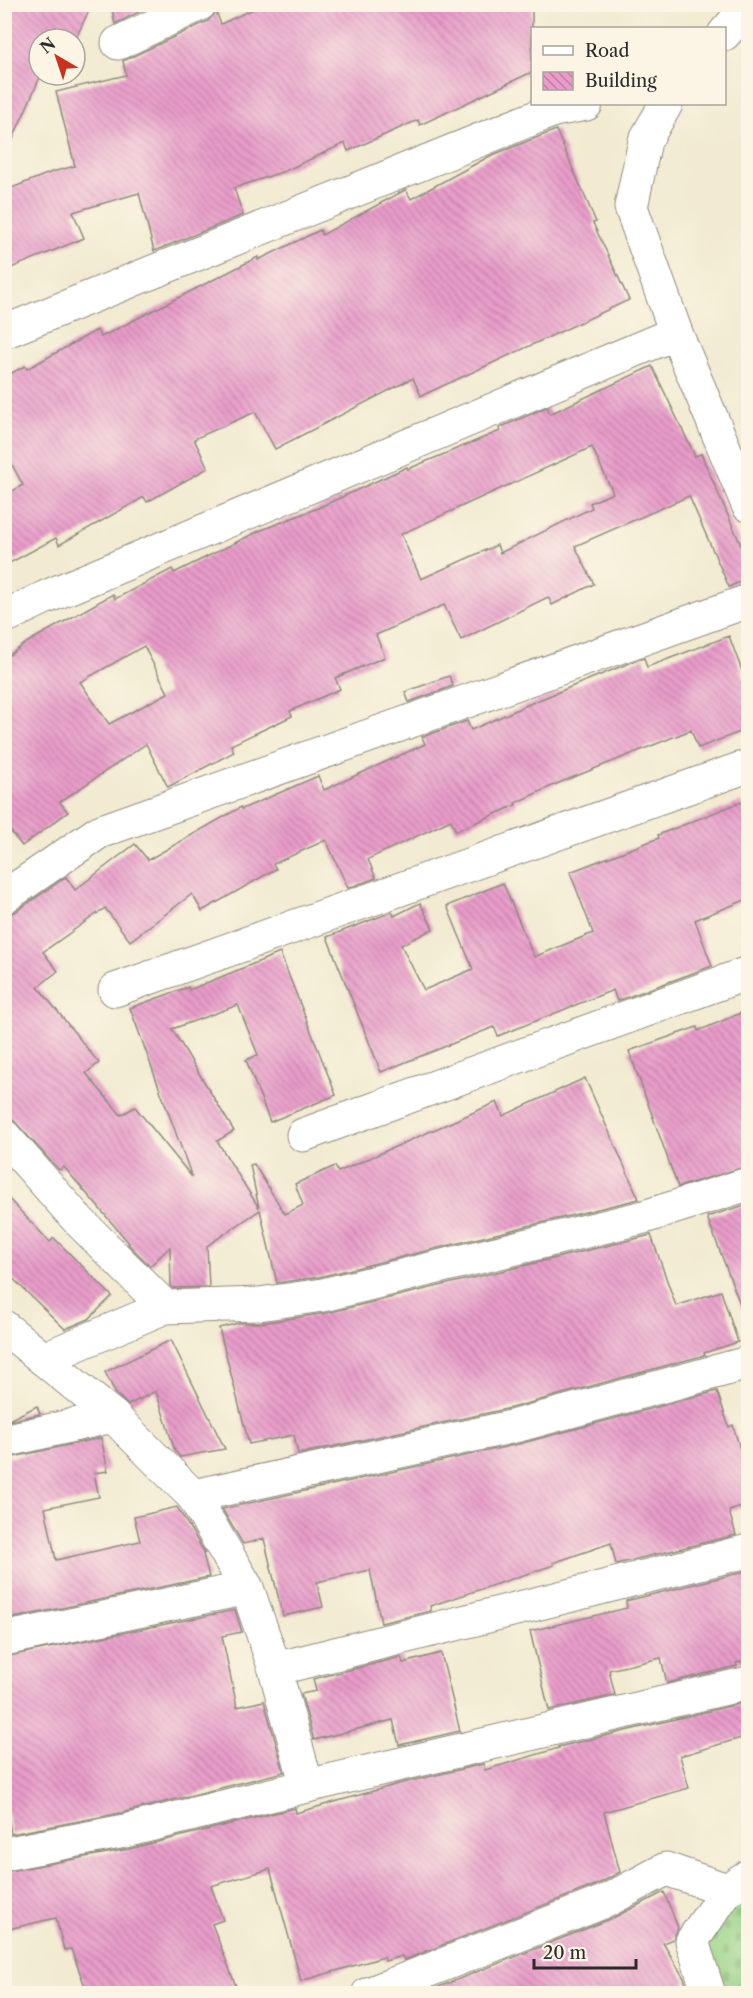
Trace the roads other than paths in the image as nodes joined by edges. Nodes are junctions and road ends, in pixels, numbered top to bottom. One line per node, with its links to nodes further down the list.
1 (200, 4): 4 (street)
2 (748, 6): 3 (street)
3 (726, 32)
4 (118, 43)
5 (581, 105): 7 (street)
6 (665, 105): 8 (street)
7 (4, 332)
8 (676, 333): 9 (street); 11 (street)
9 (748, 505)
10 (748, 602): 13 (street)
11 (4, 617)
12 (748, 766): 15 (street)
13 (4, 897)
14 (748, 973): 16 (street)
15 (115, 990)
16 (303, 1135)
17 (4, 1136): 19 (street)
18 (748, 1184): 19 (street)
19 (165, 1307): 21 (street)
20 (4, 1327): 21 (street)
21 (43, 1359): 23 (street)
22 (748, 1363): 25 (street)
23 (113, 1416): 24 (street); 25 (street)
24 (4, 1441)
25 (193, 1496): 27 (street)
26 (748, 1551): 29 (street)
27 (247, 1588): 28 (street); 29 (street)
28 (4, 1639)
29 (275, 1669): 31 (street)
30 (748, 1683): 31 (street)
31 (307, 1785): 32 (street)
32 (4, 1854)
33 (738, 1883): 34 (street); 35 (street)
34 (368, 1994)
35 (709, 1994)

